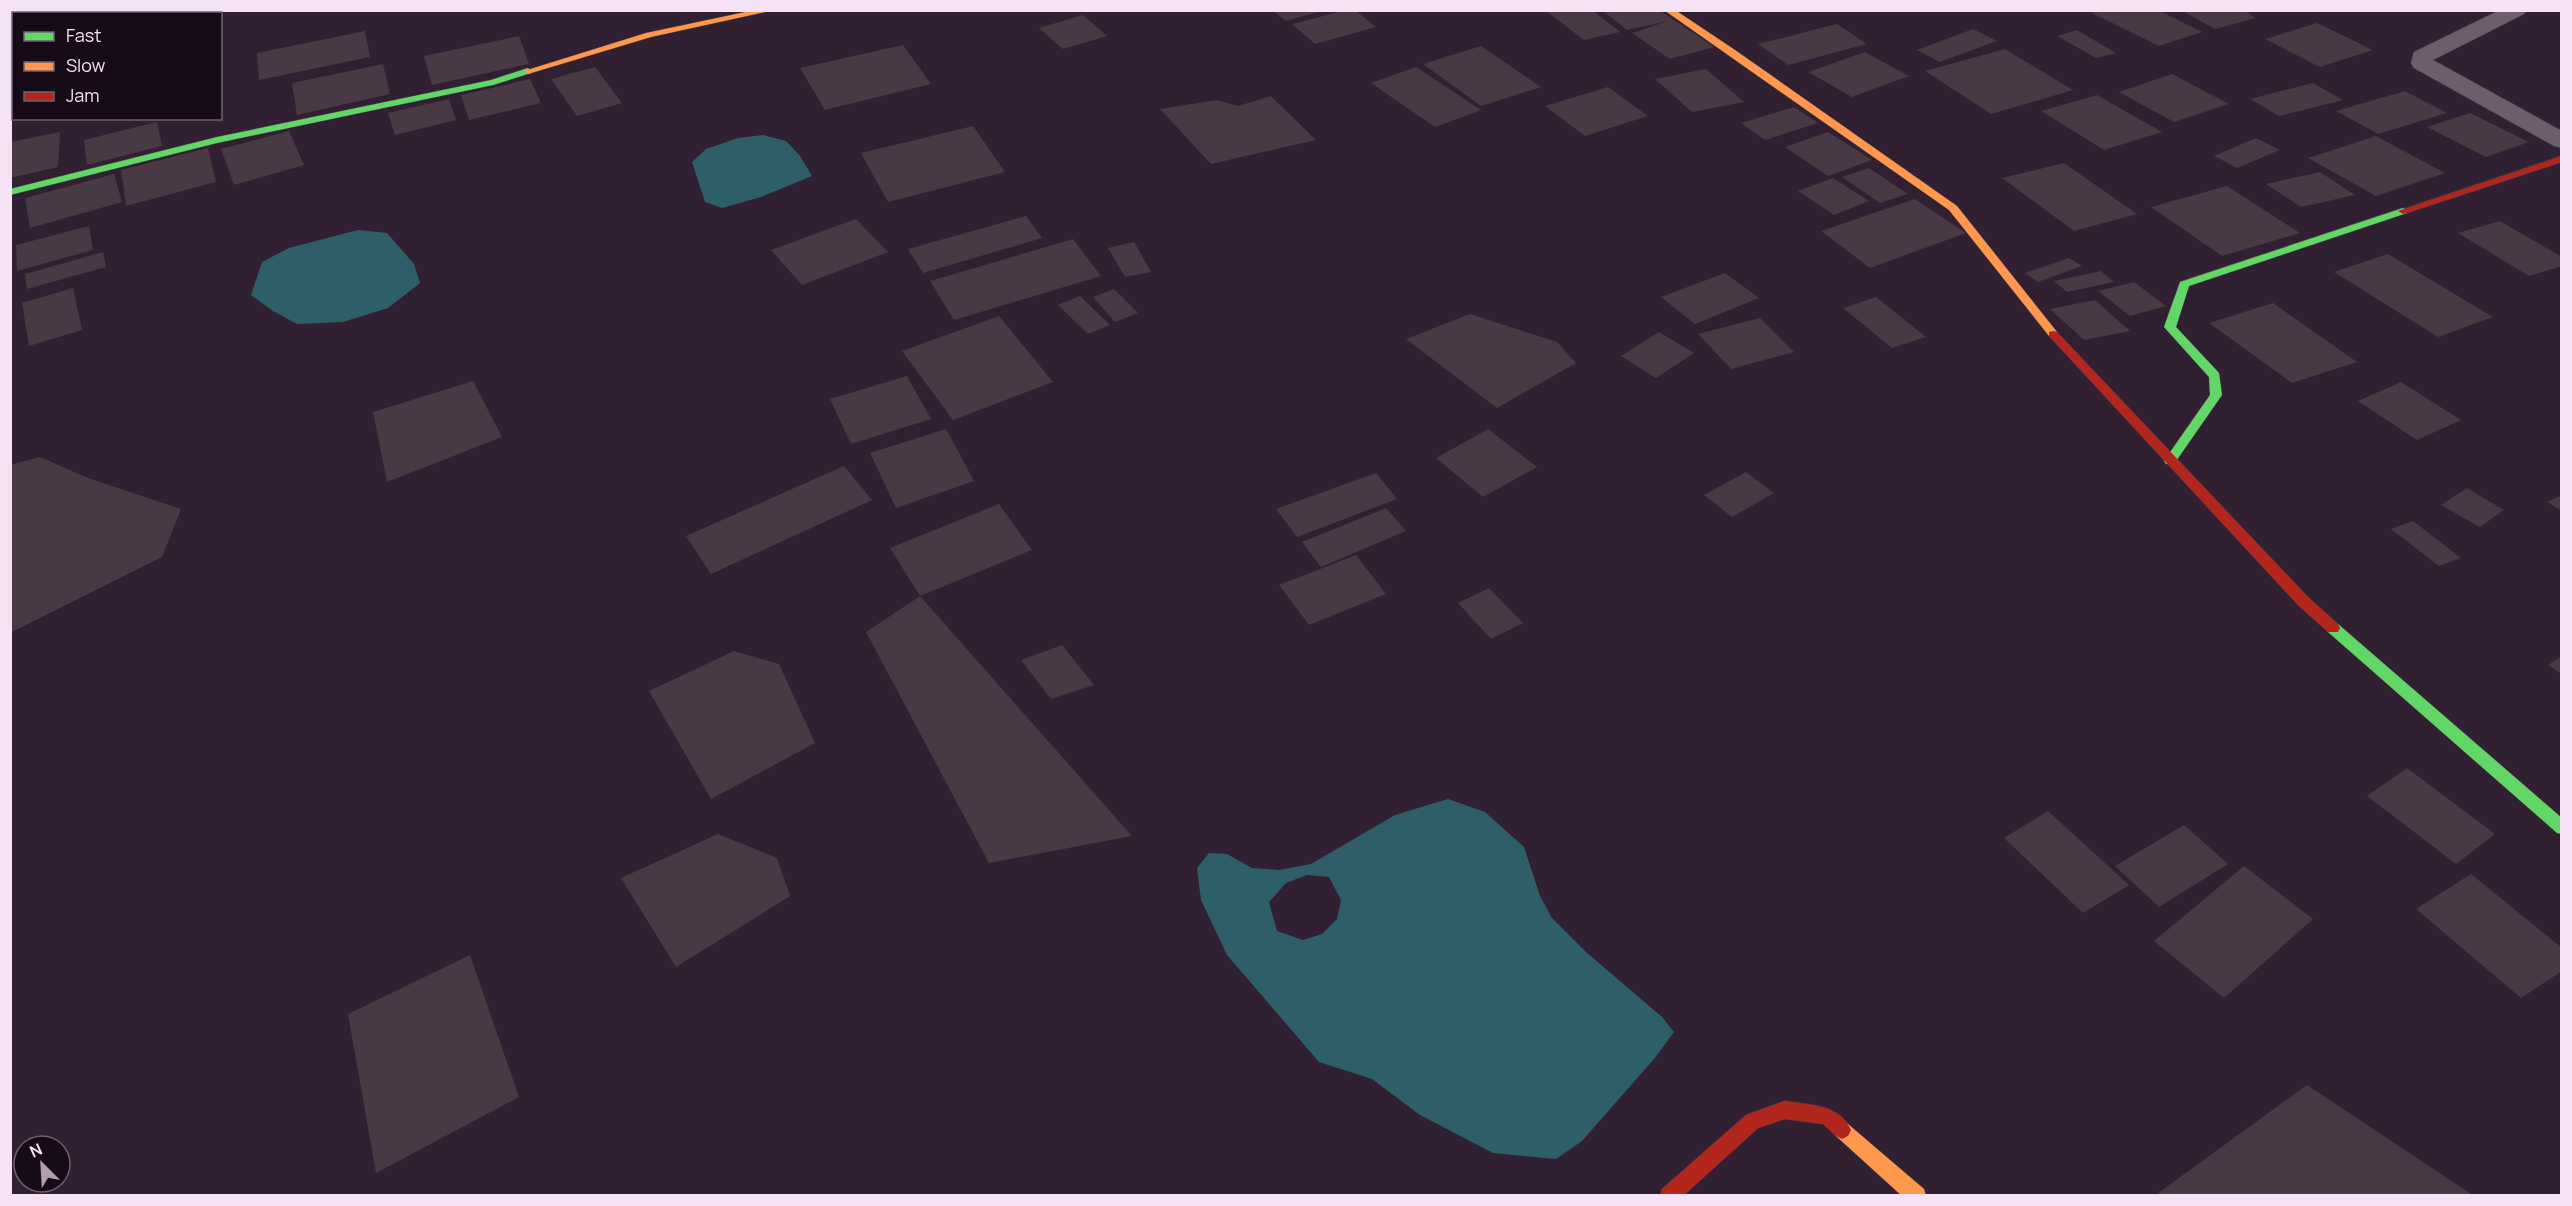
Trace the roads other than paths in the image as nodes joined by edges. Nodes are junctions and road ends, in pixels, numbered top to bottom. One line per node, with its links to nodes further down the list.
1 (770, 10): 6 (street)
2 (1668, 10): 7 (street)
3 (2517, 10): 4 (street)
4 (2562, 141)
5 (2562, 159): 7 (street)
6 (10, 192)
7 (2170, 461): 8 (street)
8 (2562, 828)
9 (1669, 1196): 10 (street)
10 (1917, 1196)

